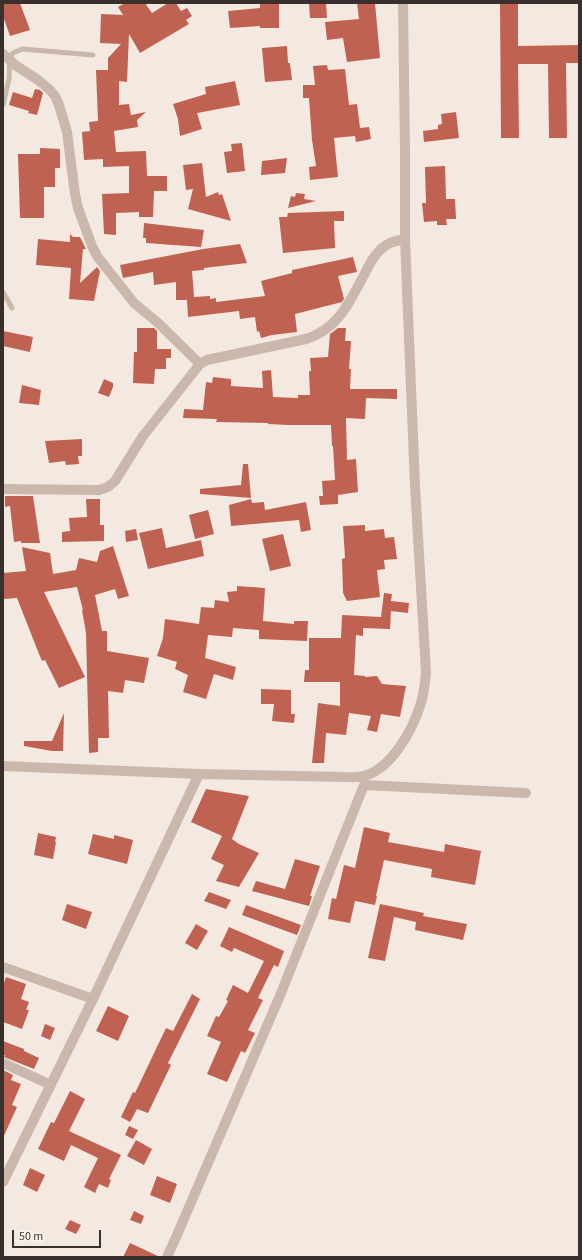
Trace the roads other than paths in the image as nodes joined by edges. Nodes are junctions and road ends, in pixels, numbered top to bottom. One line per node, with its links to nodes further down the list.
1 (403, 3): 5 (street)
2 (93, 55): 3 (lane)
3 (6, 57): 4 (lane); 8 (street)
4 (3, 105)
5 (405, 239): 8 (street); 11 (street)
6 (3, 292): 7 (lane)
7 (12, 308)
8 (200, 364): 9 (street)
9 (3, 489)
10 (3, 766): 11 (street)
11 (199, 774): 14 (street)
12 (526, 793): 18 (street)
13 (3, 967): 14 (street)
14 (93, 999): 16 (street)
15 (3, 1063): 16 (street)
16 (51, 1084): 17 (street)
17 (3, 1182)
18 (166, 1257)

